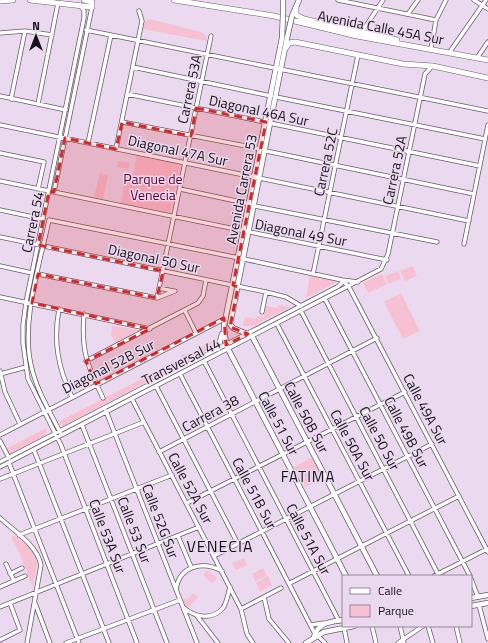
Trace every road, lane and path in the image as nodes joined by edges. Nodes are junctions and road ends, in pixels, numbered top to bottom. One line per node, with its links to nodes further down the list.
1 (12, 0): 13 (highway)
2 (30, 0): 15 (highway)
3 (84, 0): 18 (highway)
4 (177, 0): 36 (highway, Avenida Calle 45A Sur)
5 (283, 0): 32 (main road, bridge)
6 (299, 0): 19 (main road)
7 (338, 0): 14 (street)
8 (383, 0): 20 (street)
9 (418, 0): 23 (street)
10 (446, 0): 24 (street)
11 (474, 0): 16 (street)
12 (486, 0): 16 (street)
13 (0, 1)
14 (353, 2): 20 (street)
15 (58, 3): 17 (highway); 29 (street)
16 (482, 5): 21 (street); 37 (street)
17 (81, 6): 18 (highway); 47 (street, Carrera 54)
18 (93, 6): 25 (street, Carrera 54)
19 (296, 8): 28 (highway); 32 (main road, bridge)
20 (378, 8): 23 (street); 28 (street)
21 (488, 9)
22 (139, 11): 33 (street)
23 (408, 14): 24 (street)
24 (436, 20): 36 (street)
25 (86, 30): 30 (street); 49 (street, Carrera 54)
26 (25, 31): 27 (street); 29 (street); 54 (street)
27 (0, 33)
28 (361, 33): 36 (highway)
29 (52, 35): 55 (street)
30 (111, 35): 33 (street); 70 (street)
31 (211, 36): 38 (street, Carrera 53A)
32 (284, 38): 35 (main road, Avenida Carrera 53); 44 (main road, Avenida Carrera 53)
33 (138, 41): 38 (street); 43 (street)
34 (488, 42): 40 (street)
35 (286, 48): 39 (highway, Avenida Calle 45A Sur); 44 (main road, Avenida Carrera 53)
36 (431, 49): 37 (highway, Avenida Calle 45A Sur)
37 (449, 53): 40 (highway, Avenida Calle 45A Sur)
38 (208, 55): 44 (street); 46 (street, Carrera 53A)
39 (358, 55): 42 (highway, Avenida Calle 45A Sur); 48 (street, Carrera 52C)
40 (477, 58): 41 (highway, Avenida Calle 45A Sur)
41 (488, 60)
42 (433, 66): 45 (highway, Avenida Calle 45A Sur); 53 (street, Carrera 52A)
43 (133, 67): 46 (street); 50 (street)
44 (279, 69): 48 (street); 52 (main road, Avenida Carrera 53)
45 (488, 78)
46 (202, 81): 52 (street); 56 (street, Carrera 53A)
47 (71, 82): 49 (street); 57 (street, Carrera 54)
48 (352, 84): 53 (street); 58 (street, Carrera 52C)
49 (75, 88): 67 (street, Carrera 54)
50 (127, 94): 56 (street, Diagonal 46A Sur); 60 (street)
51 (0, 96): 54 (street)
52 (274, 96): 58 (street); 61 (main road, Avenida Carrera 53)
53 (420, 98): 59 (street); 63 (street, Carrera 52A)
54 (11, 99): 55 (street)
55 (38, 104): 57 (street)
56 (196, 108): 61 (street, Diagonal 46A Sur); 65 (street, Carrera 53A)
57 (66, 110): 66 (street, Carrera 54)
58 (347, 111): 63 (street); 68 (street, Carrera 52C)
59 (488, 111)
60 (122, 122): 65 (street); 71 (street)
61 (269, 123): 68 (street, Diagonal 46A Sur); 72 (main road, Avenida Carrera 53)
62 (0, 125): 66 (street, Diagonal 47A Sur)
63 (415, 125): 69 (street); 73 (street, Carrera 52A)
64 (488, 125): 69 (street)
65 (191, 136): 72 (street); 75 (street, Carrera 53A)
66 (60, 137): 67 (street, Diagonal 47A Sur); 83 (street, Carrera 54)
67 (65, 138): 70 (street, Diagonal 47A Sur); 84 (street, Carrera 54)
68 (341, 138): 73 (street, Diagonal 46A Sur); 76 (street, Carrera 52C)
69 (485, 139): 77 (street)
70 (88, 143): 71 (street, Diagonal 47A Sur)
71 (116, 148): 75 (street, Diagonal 47A Sur)
72 (263, 150): 76 (street); 78 (main road, Avenida Carrera 53)
73 (409, 152): 77 (street, Diagonal 46A Sur); 79 (street, Carrera 52A)
74 (0, 153): 81 (street)
75 (185, 163): 78 (street, Diagonal 47A Sur); 82 (street, Carrera 53A)
76 (336, 165): 79 (street); 85 (street, Carrera 52C)
77 (480, 166): 86 (street)
78 (258, 178): 85 (street, Diagonal 47A Sur); 87 (main road, Avenida Carrera 53)
79 (404, 179): 86 (street); 88 (street, Carrera 52A)
80 (0, 181): 81 (street, Diagonal 49 Sur)
81 (38, 189): 83 (street, Diagonal 49 Sur)
82 (180, 189): 87 (street); 90 (street, Carrera 53A)
83 (49, 191): 84 (street, Diagonal 49 Sur); 91 (street, Carrera 54)
84 (54, 192): 90 (street, Diagonal 49 Sur)
85 (330, 192): 88 (street, Diagonal 47A Sur); 92 (street, Carrera 52C)
86 (474, 194): 93 (street)
87 (252, 205): 92 (street); 94 (main road, Avenida Carrera 53)
88 (398, 206): 93 (street, Diagonal 47A Sur); 95 (street, Carrera 52A)
89 (0, 210): 91 (street)
90 (174, 216): 94 (street, Diagonal 49 Sur); 98 (street, Carrera 53A)
91 (43, 219): 100 (street, Carrera 54)
92 (324, 220): 95 (street); 102 (street, Carrera 52C)
93 (469, 221): 99 (street)
94 (247, 232): 102 (street, Diagonal 49 Sur); 103 (main road, Avenida Carrera 53)
95 (393, 233): 97 (street); 104 (street, Carrera 52A)
96 (0, 238): 100 (street, Diagonal 50 Sur)
97 (437, 242)
98 (168, 244): 101 (street, Carrera 54); 103 (street); 106 (street, Carrera 53A)
99 (464, 244)
100 (38, 245): 101 (street, Diagonal 50 Sur); 107 (street, Carrera 54)
101 (43, 246): 106 (street, Diagonal 50 Sur); 108 (street, Carrera 54)
102 (319, 246): 104 (street, Diagonal 49 Sur); 109 (street, Carrera 52C)
103 (241, 259): 109 (street); 113 (main road, Avenida Carrera 53); 114 (main road, Avenida Carrera 53)
104 (387, 260): 112 (street, Transversal 44)
105 (0, 266): 107 (street)
106 (163, 271): 110 (street, Diagonal 50 Sur); 116 (street, Carrera 53A)
107 (32, 273): 121 (street, Carrera 54)
108 (38, 274): 119 (street); 122 (street, Carrera 54)
109 (313, 274): 111 (street)
110 (206, 280): 113 (street, Diagonal 50 Sur); 125 (street)
111 (342, 280): 112 (street); 115 (street, Calle 49A Sur); 123 (street, Transversal 44)
112 (358, 282): 115 (street, Transversal 44)
113 (233, 285): 114 (street, Diagonal 50 Sur); 129 (main road, Avenida Carrera 53)
114 (238, 287): 117 (street, Diagonal 50 Sur); 134 (main road, Avenida Carrera 53)
115 (349, 287): 120 (street, Transversal 44); 135 (street, Calle 49A Sur)
116 (159, 288): 119 (street, Carrera 53A); 119 (street)
117 (266, 292): 123 (street, Diagonal 50 Sur); 127 (street)
118 (0, 297): 121 (street)
119 (157, 298)
120 (325, 299): 126 (street, Transversal 44); 138 (street, Calle 49B Sur)
121 (26, 302): 122 (street); 143 (street, Carrera 54)
122 (32, 303): 124 (street); 142 (street, Carrera 54)
123 (301, 306): 134 (street, Transversal 44)
124 (59, 309): 128 (street); 152 (street)
125 (185, 311): 132 (street); 133 (street)
126 (301, 311): 130 (street, Transversal 44); 141 (street, Calle 50 Sur)
127 (262, 312)
128 (84, 314): 132 (street); 140 (street)
129 (226, 318): 131 (main road, Avenida Carrera 53); 133 (street, Diagonal 52B Sur)
130 (277, 324): 134 (street, Transversal 44); 147 (street, Calle 50A Sur)
131 (224, 326): 136 (main road, Avenida Carrera 53); 137 (main road)
132 (150, 328): 140 (street)
133 (196, 333): 148 (street, Diagonal 52B Sur)
134 (250, 335): 136 (street, Transversal 44); 150 (main road, Calle 50B Sur)
135 (377, 338): 138 (street, Carrera 38); 151 (street, Calle 49A Sur)
136 (227, 347): 137 (street, Transversal 44); 139 (street, Transversal 44); 155 (main road, Calle 51 Sur)
137 (218, 348): 157 (street, Transversal 44)
138 (352, 351): 141 (street, Carrera 38); 156 (street, Calle 49B Sur)
139 (204, 361): 146 (street, Transversal 44); 161 (street, Calle 51A Sur)
140 (86, 362): 148 (street)
141 (329, 363): 147 (street, Carrera 38); 162 (street, Calle 50 Sur)
142 (31, 365): 143 (street); 158 (street, Carrera 54)
143 (25, 367): 145 (street); 159 (street, Carrera 54)
144 (0, 371): 145 (street)
145 (0, 374): 164 (street)
146 (180, 374): 149 (street, Transversal 44); 166 (street, Calle 51B Sur)
147 (304, 376): 150 (street, Carrera 38); 167 (street, Calle 50A Sur)
148 (96, 384): 152 (street, Diagonal 52B Sur); 153 (street)
149 (156, 386): 154 (street, Transversal 44); 173 (street)
150 (280, 389): 155 (street, Carrera 38); 175 (main road, Calle 50B Sur)
151 (405, 392): 156 (street); 176 (street, Calle 49A Sur)
152 (72, 397): 158 (street, Diagonal 52B Sur)
153 (103, 398)
154 (132, 399): 160 (street, Transversal 44); 163 (street, Calle 52A Sur)
155 (255, 402): 161 (street, Carrera 38); 181 (main road, Calle 51 Sur)
156 (380, 404): 162 (street); 182 (street, Calle 49B Sur)
157 (105, 408): 160 (street, Calle 52G Sur); 168 (street, Transversal 44)
158 (48, 409): 159 (street, Diagonal 52B Sur); 168 (street, Carrera 54)
159 (43, 412): 164 (street, Diagonal 52B Sur); 169 (street, Carrera 54)
160 (107, 412): 165 (street, Transversal 44); 170 (street, Calle 52G Sur)
161 (232, 414): 166 (street, Carrera 38); 186 (street, Calle 51A Sur)
162 (356, 416): 167 (street); 188 (street, Calle 50 Sur)
163 (144, 422): 170 (street); 179 (street, Calle 52A Sur)
164 (20, 424): 171 (street, Diagonal 52B Sur)
165 (82, 425): 172 (street, Transversal 44); 177 (street, Calle 53 Sur)
166 (208, 426): 173 (street, Carrera 38); 191 (street, Calle 51B Sur)
167 (332, 429): 175 (street); 193 (street, Calle 50A Sur)
168 (60, 431): 169 (street, Transversal 44); 172 (street)
169 (55, 434): 172 (street, Carrera 54); 183 (street, Transversal 44)
170 (115, 434): 177 (street); 194 (street, Calle 52G Sur)
171 (0, 435)
172 (58, 437): 178 (street, Transversal 44); 180 (street, Calle 53A Sur)
173 (183, 439): 179 (street, Carrera 38); 195 (street)
174 (0, 441): 183 (street)
175 (307, 442): 181 (street); 196 (main road, Calle 50B Sur)
176 (432, 444): 182 (street); 197 (street, Calle 49A Sur)
177 (90, 445): 180 (street); 198 (street, Calle 53 Sur)
178 (34, 450): 183 (street, Transversal 44); 185 (street)
179 (160, 452): 190 (street, Calle 52A Sur)
180 (65, 454): 185 (street); 201 (street, Calle 53A Sur)
181 (283, 454): 186 (street); 200 (main road, Calle 51 Sur)
182 (407, 456): 188 (street); 202 (street, Calle 49B Sur)
183 (9, 461): 184 (street, Transversal 44); 187 (street, Transversal 44); 189 (street)
184 (0, 462)
185 (39, 464): 189 (street); 204 (street)
186 (259, 466): 191 (street); 205 (street, Calle 51A Sur)
187 (0, 467)
188 (384, 469): 193 (street); 206 (street, Calle 50 Sur)
189 (13, 473): 192 (street); 210 (street)
190 (172, 475): 194 (street); 199 (street, Calle 52A Sur)
191 (235, 478): 195 (street); 211 (street, Calle 51B Sur)
192 (0, 479)
193 (359, 481): 196 (street); 212 (street, Calle 50A Sur)
194 (137, 489): 198 (street); 215 (street, Calle 52G Sur)
195 (211, 491): 199 (street); 216 (street)
196 (334, 494): 200 (street); 217 (main road, Calle 50B Sur)
197 (459, 496): 202 (street); 218 (street, Calle 49A Sur)
198 (111, 499): 201 (street); 219 (street, Calle 53 Sur)
199 (187, 503): 209 (street, Calle 52A Sur)
200 (310, 507): 205 (street); 222 (main road, Calle 51 Sur)
201 (86, 508): 204 (street); 226 (street, Calle 53A Sur)
202 (435, 508): 206 (street); 224 (street, Calle 49B Sur)
203 (0, 518): 207 (street)
204 (60, 519): 210 (street); 232 (street)
205 (286, 519): 211 (street); 230 (street, Calle 51A Sur)
206 (411, 521): 212 (street); 236 (street, Calle 50 Sur)
207 (4, 522): 208 (street); 213 (street)
208 (0, 525)
209 (199, 527): 214 (street); 220 (street, Calle 52A Sur)
210 (35, 529): 213 (street); 221 (street)
211 (263, 531): 216 (street); 241 (street, Calle 51B Sur)
212 (386, 533): 217 (street); 235 (street, Calle 50A Sur)
213 (19, 535): 223 (street)
214 (178, 536): 215 (street); 227 (street)
215 (158, 544): 219 (street); 246 (street, Calle 52G Sur)
216 (238, 544): 220 (street)
217 (362, 546): 222 (street); 234 (main road, Calle 50B Sur)
218 (487, 550): 224 (street)
219 (132, 554): 226 (street); 260 (street, Calle 53 Sur)
220 (214, 556): 229 (street, Calle 52A Sur)
221 (46, 557): 223 (street); 242 (street)
222 (337, 559): 230 (street); 233 (main road, Calle 51 Sur)
223 (40, 560): 247 (street)
224 (462, 561): 236 (street); 237 (street, Calle 49B Sur)
225 (6, 564): 231 (street)
226 (107, 564): 232 (street); 263 (street, Calle 53A Sur)
227 (191, 567): 229 (street); 246 (street)
228 (22, 568): 231 (street)
229 (222, 571): 244 (street, Calle 52A Sur)
230 (314, 571): 241 (street); 264 (street, Calle 51A Sur)
231 (10, 574): 239 (street)
232 (82, 574): 242 (street); 274 (street)
233 (345, 575)
234 (376, 575)
235 (408, 575)
236 (439, 575)
237 (469, 575)
238 (25, 576): 239 (street)
239 (14, 581): 243 (street)
240 (472, 582): 250 (street)
241 (290, 583): 266 (street, Calle 51B Sur)
242 (56, 584): 247 (street); 278 (street)
243 (0, 587)
244 (230, 587): 261 (street, Calle 52A Sur); 262 (street)
245 (281, 588): 248 (street)
246 (176, 590): 252 (street, Calle 52G Sur)
247 (36, 592): 253 (street); 254 (street)
248 (264, 596): 261 (street); 289 (street)
249 (488, 596): 250 (main road)
250 (478, 597): 251 (main road)
251 (472, 598)
252 (180, 600): 258 (street, Calle 52G Sur); 260 (street)
253 (34, 602): 280 (street); 281 (street)
254 (10, 603): 257 (street); 277 (street)
255 (488, 603): 256 (main road)
256 (480, 605): 259 (main road); 276 (street)
257 (1, 606)
258 (182, 606): 262 (street); 286 (street, Calle 52G Sur)
259 (472, 606)
260 (154, 609): 263 (street); 285 (street, Calle 53 Sur)
261 (241, 609): 288 (street, Calle 52A Sur)
262 (197, 616): 287 (street)
263 (127, 619): 274 (street); 284 (street, Calle 53A Sur)
264 (341, 620): 265 (main road)
265 (326, 623): 266 (street); 275 (main road)
266 (310, 624): 275 (street, Calle 51B Sur)
267 (349, 627): 273 (main road)
268 (372, 627): 293 (street)
269 (400, 627): 279 (street)
270 (422, 627): 279 (street)
271 (428, 627): 295 (street)
272 (456, 627): 296 (street)
273 (344, 628): 275 (main road); 292 (street)
274 (103, 629): 278 (street); 283 (street)
275 (315, 635): 290 (main road); 291 (street, Calle 51B Sur)
276 (488, 639)
277 (0, 640)
278 (78, 641): 282 (street)
279 (403, 641): 294 (street)
280 (27, 643)
281 (50, 643)
282 (66, 643)
283 (109, 643)
284 (137, 643)
285 (167, 643)
286 (197, 643)
287 (218, 643)
288 (253, 643)
289 (288, 643)
290 (306, 643)
291 (325, 643)
292 (347, 643)
293 (376, 643)
294 (398, 643)
295 (433, 643)
296 (460, 643)

